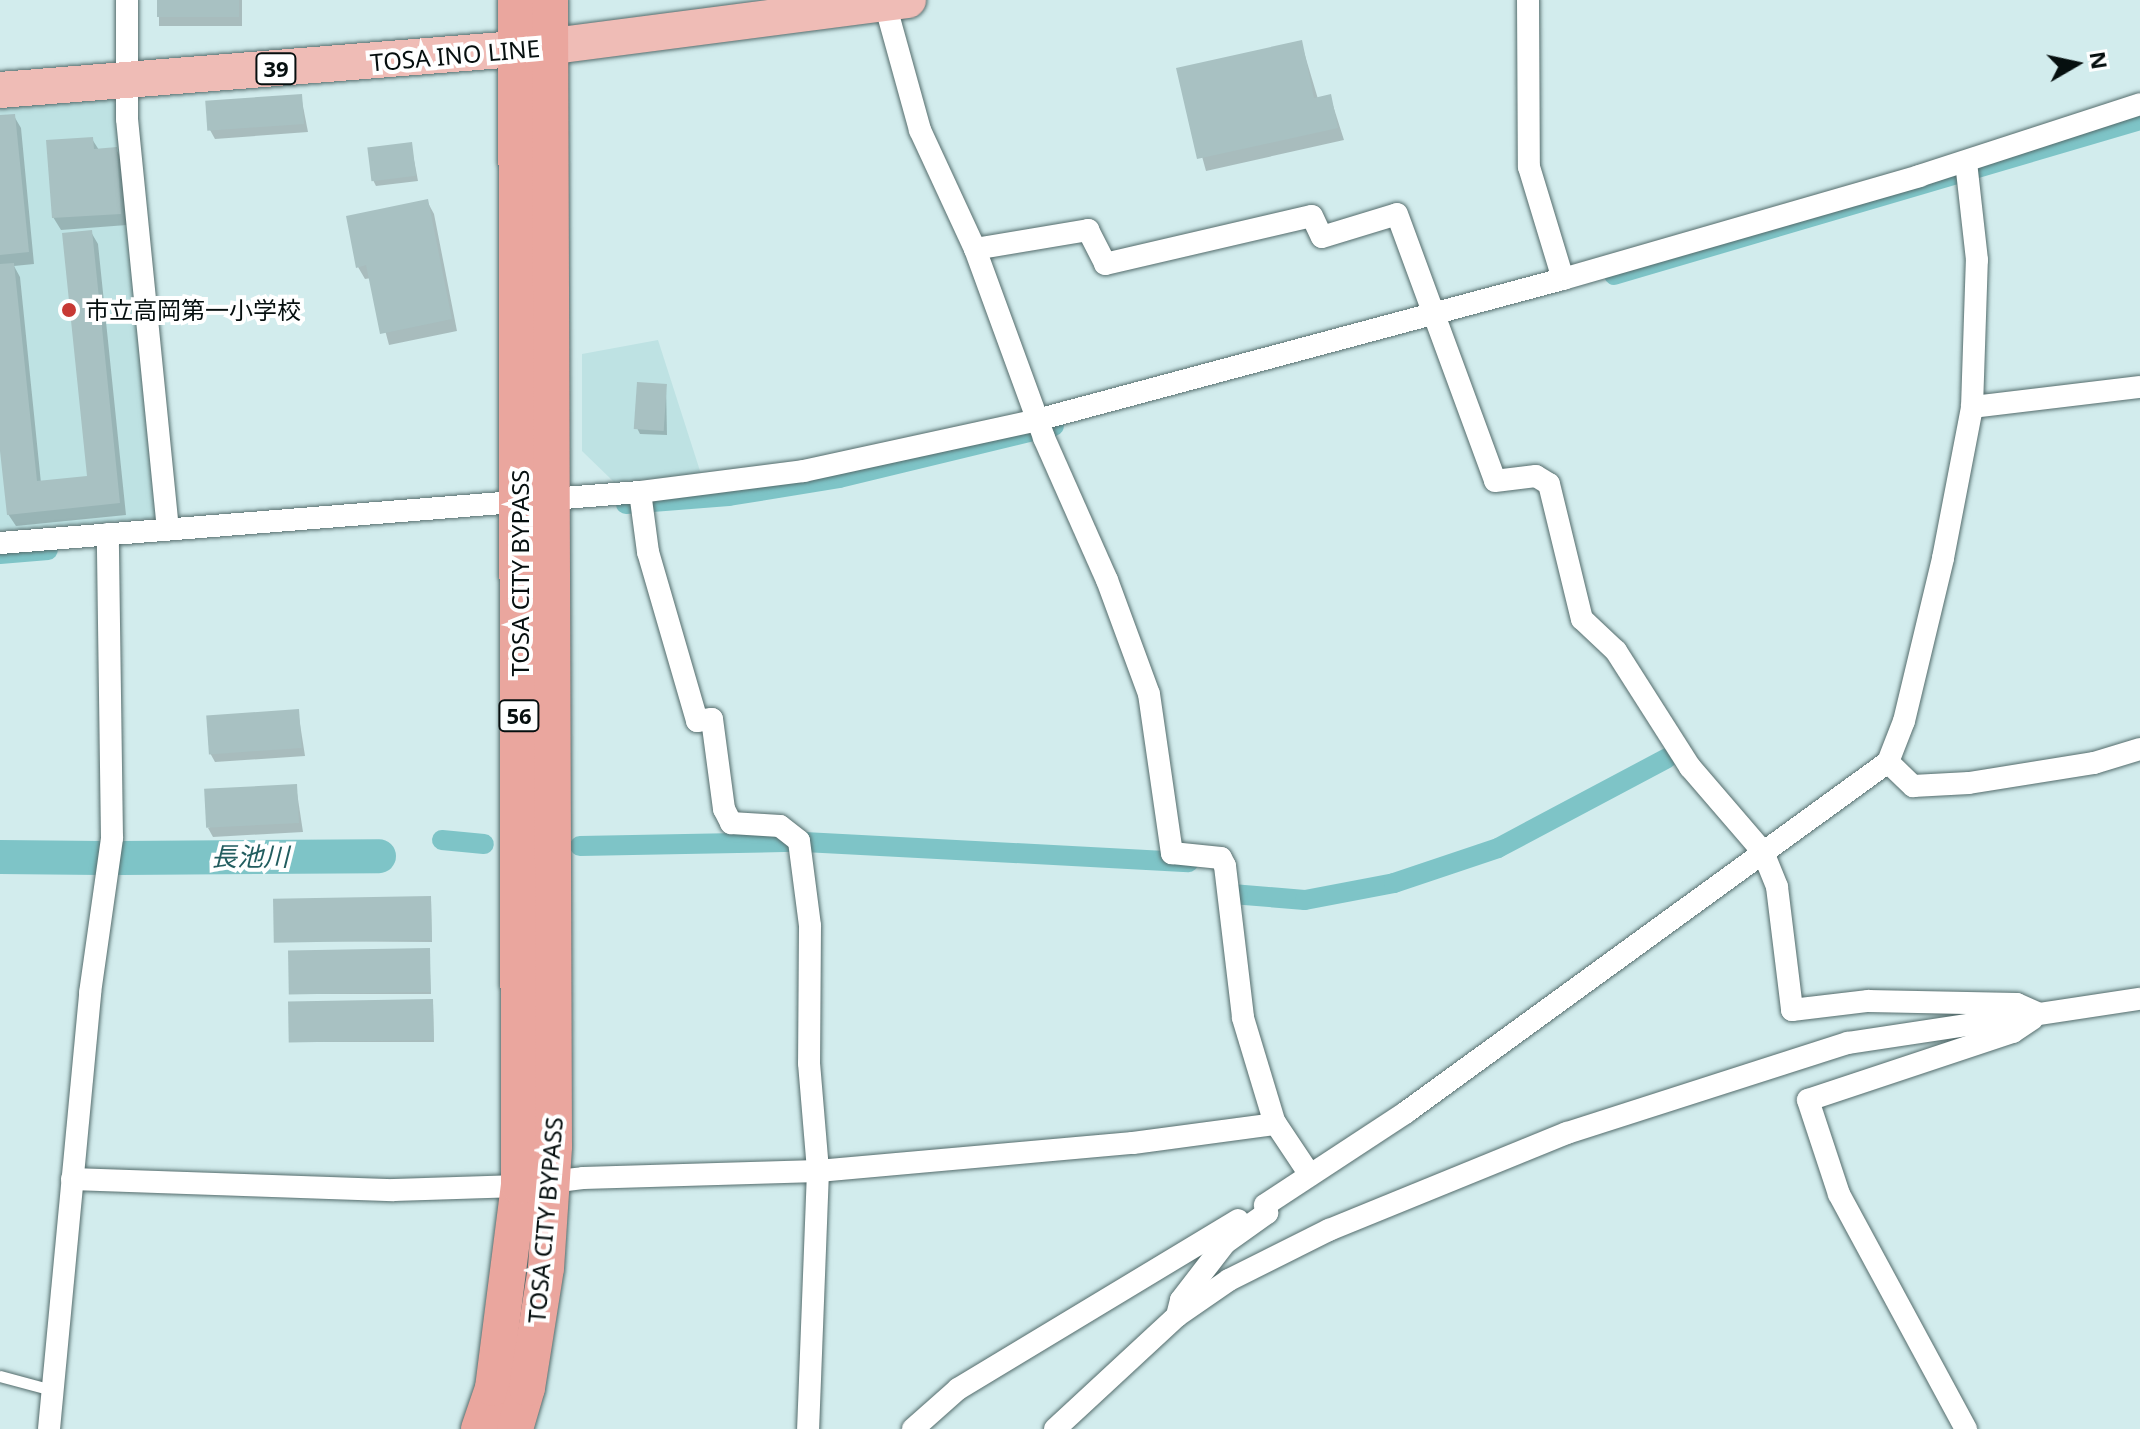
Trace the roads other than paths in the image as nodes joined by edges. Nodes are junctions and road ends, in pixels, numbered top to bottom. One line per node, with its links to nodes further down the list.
1 (127, 0): 7 (street)
2 (516, 0): 6 (highway, TOSA CITY BYPASS / 56)
3 (550, 0): 6 (highway, TOSA CITY BYPASS / 56)
4 (1528, 0): 12 (street)
5 (892, 1): 6 (main road, TOSA INO LINE / 39); 11 (street)
6 (535, 48): 7 (main road, TOSA INO LINE / 39); 17 (highway, TOSA CITY BYPASS / 56)
7 (127, 80): 8 (main road, TOSA INO LINE / 39); 19 (street)
8 (0, 90)
9 (2140, 104): 10 (street)
10 (1968, 172): 12 (street); 15 (street)
11 (975, 249): 13 (street); 16 (street)
12 (1563, 279): 13 (street)
13 (1435, 318): 16 (street); 24 (street)
14 (2140, 387): 15 (street)
15 (1972, 407): 23 (street)
16 (1039, 426): 18 (street); 27 (street)
17 (536, 497): 18 (street); 19 (street); 31 (highway, TOSA CITY BYPASS / 56)
18 (641, 501): 28 (street)
19 (168, 528): 20 (street)
20 (108, 534): 21 (street); 30 (street)
21 (0, 543)
22 (2140, 749): 23 (street)
23 (1888, 762): 24 (street)
24 (1763, 852): 26 (street); 29 (street)
25 (2140, 999): 26 (street)
26 (2039, 1014): 33 (street); 42 (street)
27 (1275, 1124): 28 (street); 29 (street)
28 (818, 1171): 31 (street); 39 (street)
29 (1310, 1175): 32 (street)
30 (72, 1179): 31 (street); 35 (street)
31 (536, 1183): 37 (highway, TOSA CITY BYPASS / 56); 38 (highway, TOSA CITY BYPASS / 56)
32 (1265, 1205): 33 (street); 40 (street)
33 (1177, 1316): 41 (street)
34 (0, 1376): 35 (lane)
35 (52, 1390): 36 (street)
36 (49, 1429)
37 (479, 1429)
38 (515, 1429)
39 (808, 1429)
40 (913, 1429)
41 (1055, 1429)
42 (1966, 1429)

